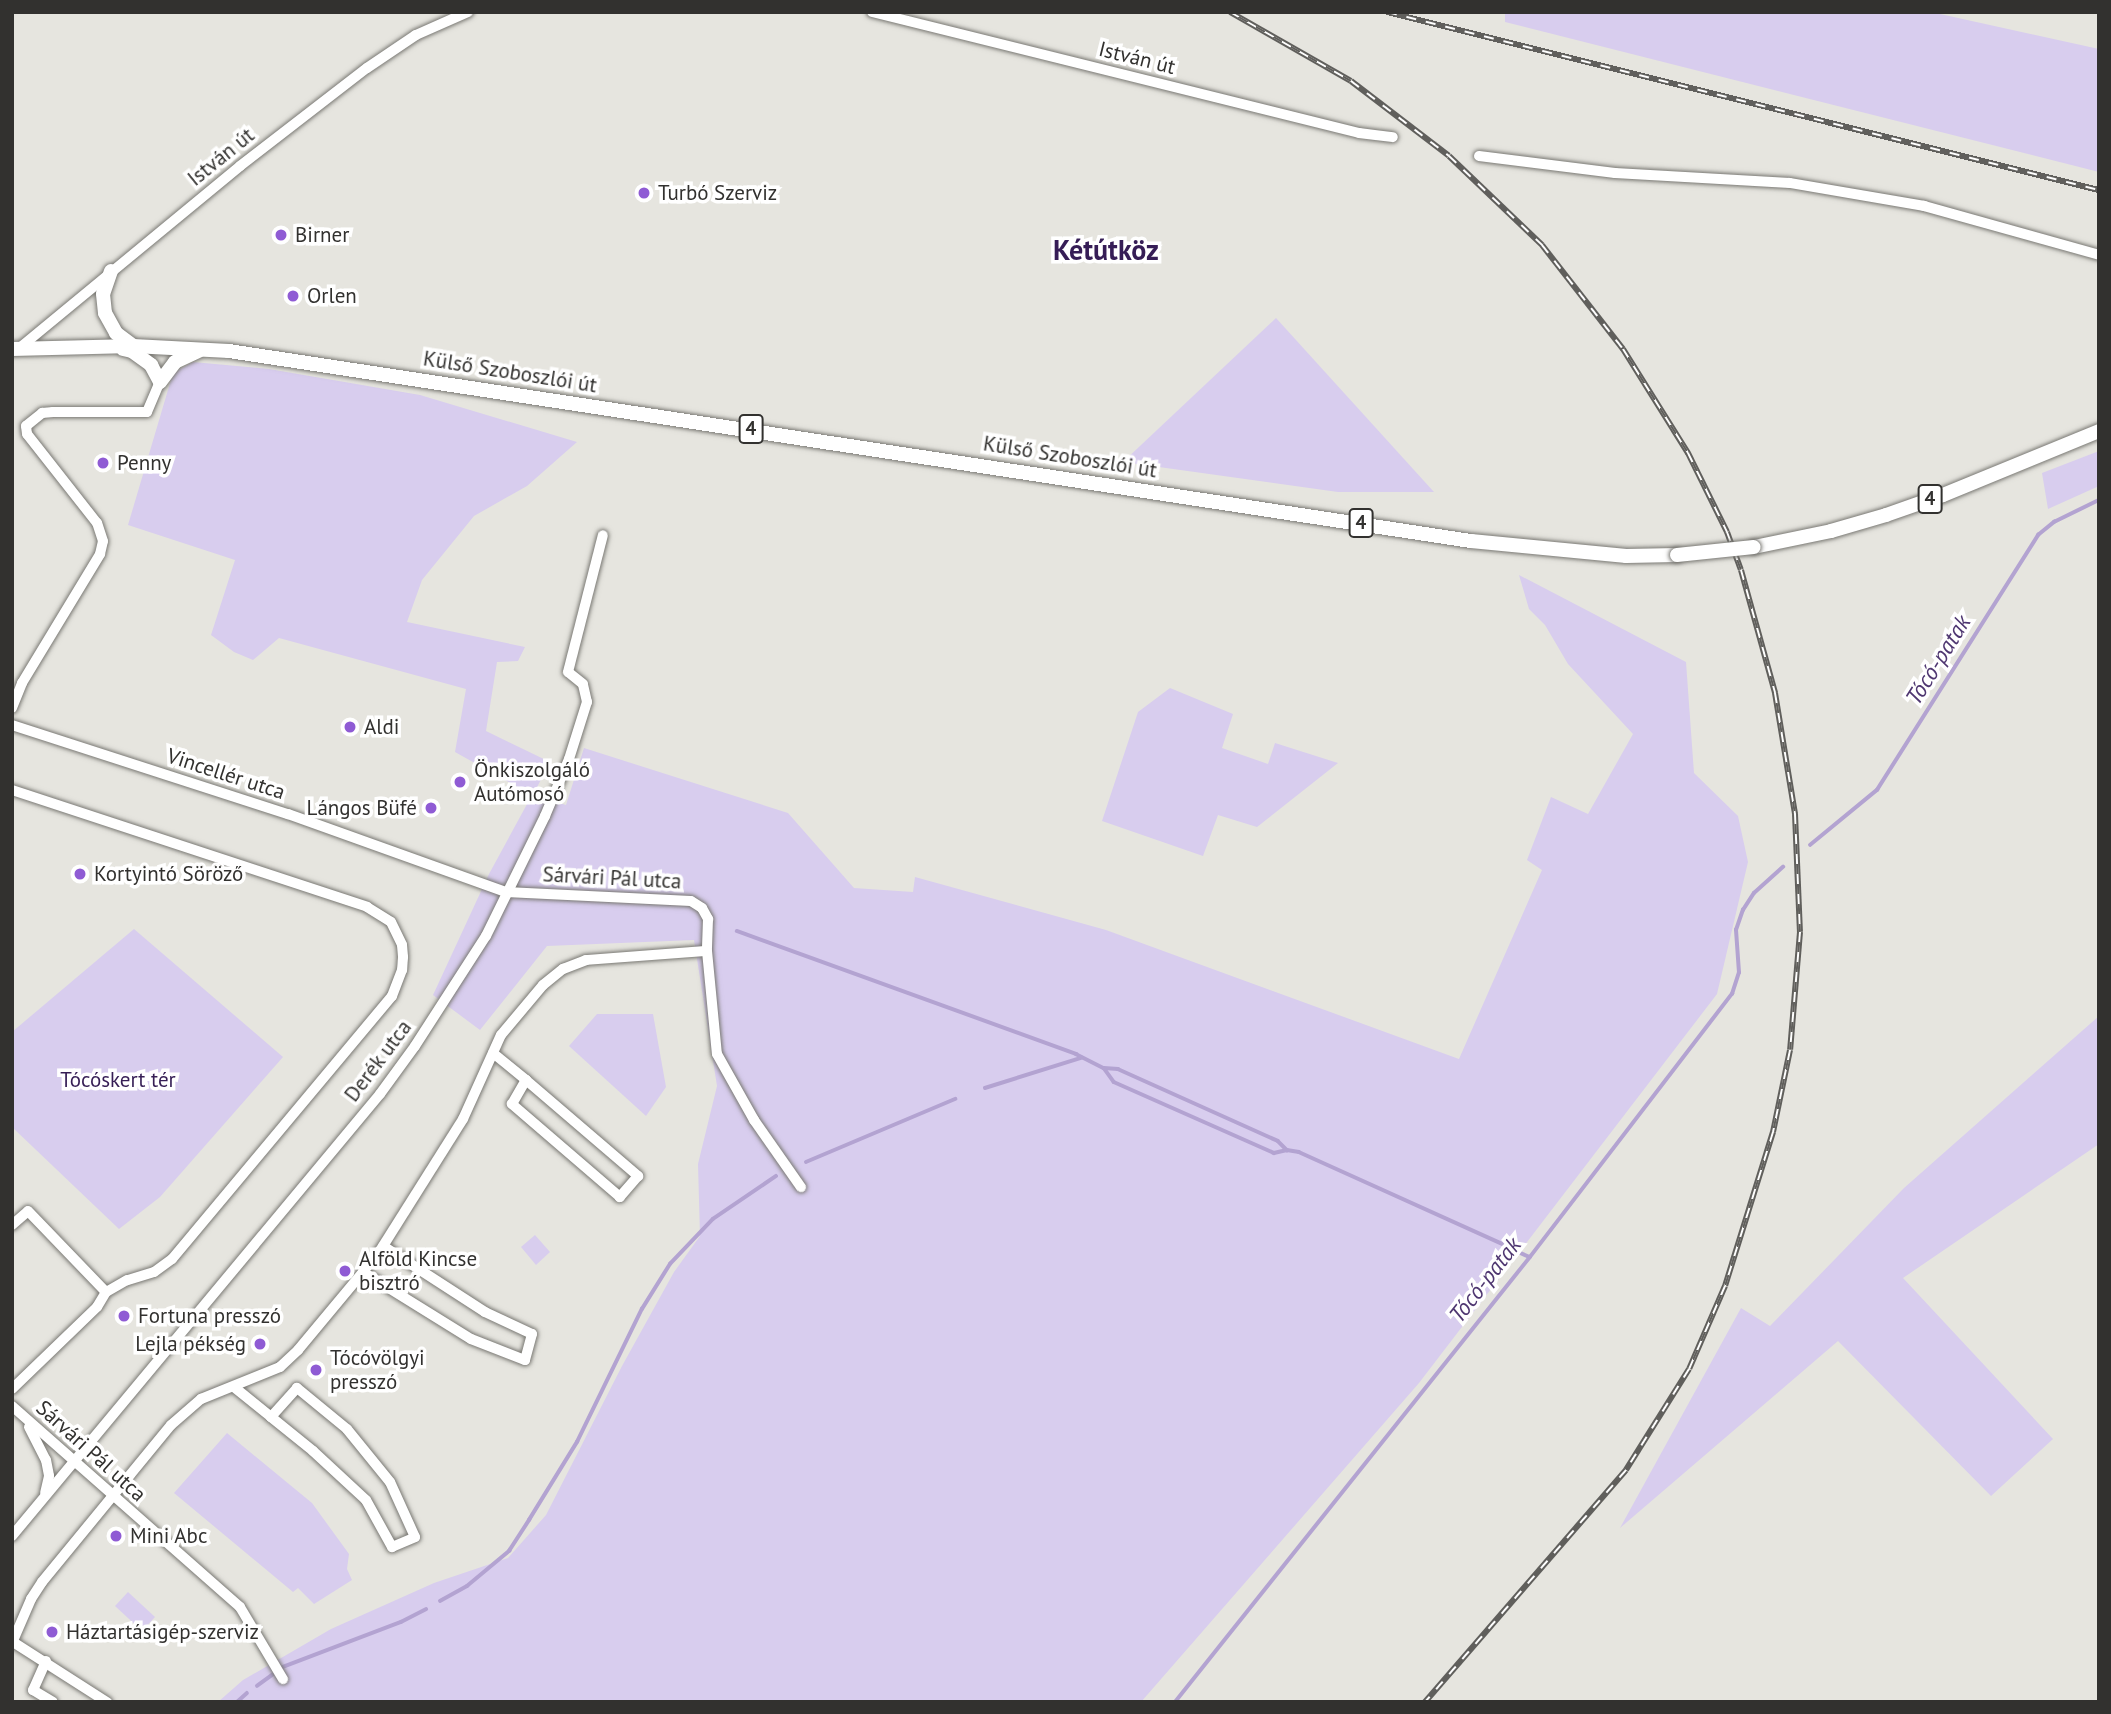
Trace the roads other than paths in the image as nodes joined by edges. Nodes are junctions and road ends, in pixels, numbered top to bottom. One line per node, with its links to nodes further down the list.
1 (468, 12): 6 (street, István út)
2 (872, 12): 3 (street, István út)
3 (1393, 137)
4 (1479, 156): 5 (street)
5 (2099, 255)
6 (111, 271): 7 (main road); 10 (street, István út)
7 (134, 346): 8 (main road, Külső Szoboszlói út / 4); 9 (main road, Külső Szoboszlói út / 4)
8 (111, 347): 10 (main road, Külső Szoboszlói út / 4); 11 (main road)
9 (207, 349): 11 (main road); 12 (main road, Külső Szoboszlói út / 4, bridge)
10 (15, 351)
11 (160, 382): 14 (street)
12 (2099, 431)
13 (603, 535): 17 (street, Derék utca)
14 (12, 708)
15 (12, 725): 17 (street, Vincellér utca)
16 (12, 790): 25 (street, Derék utca)
17 (506, 892): 18 (street, Sárvári Pál utca); 30 (street, Derék utca)
18 (707, 951): 19 (street); 21 (street, Sárvári Pál utca)
19 (493, 1053): 20 (street); 23 (street)
20 (526, 1080): 20 (street)
21 (801, 1187)
22 (12, 1225): 25 (street)
23 (383, 1246): 24 (street); 24 (street)
24 (363, 1272): 26 (street)
25 (106, 1292): 27 (street, Derék utca)
26 (234, 1387): 29 (street); 31 (street)
27 (12, 1389)
28 (15, 1408): 30 (street, Sárvári Pál utca); 32 (street)
29 (271, 1417): 29 (street)
30 (73, 1462): 31 (street, Sárvári Pál utca); 32 (street, Derék utca)
31 (112, 1496): 34 (street); 36 (street, Sárvári Pál utca)
32 (42, 1499): 33 (street, Derék utca)
33 (12, 1536)
34 (13, 1643): 35 (street)
35 (46, 1661): 37 (street); 38 (street)
36 (283, 1679)
37 (52, 1702)
38 (107, 1702)

